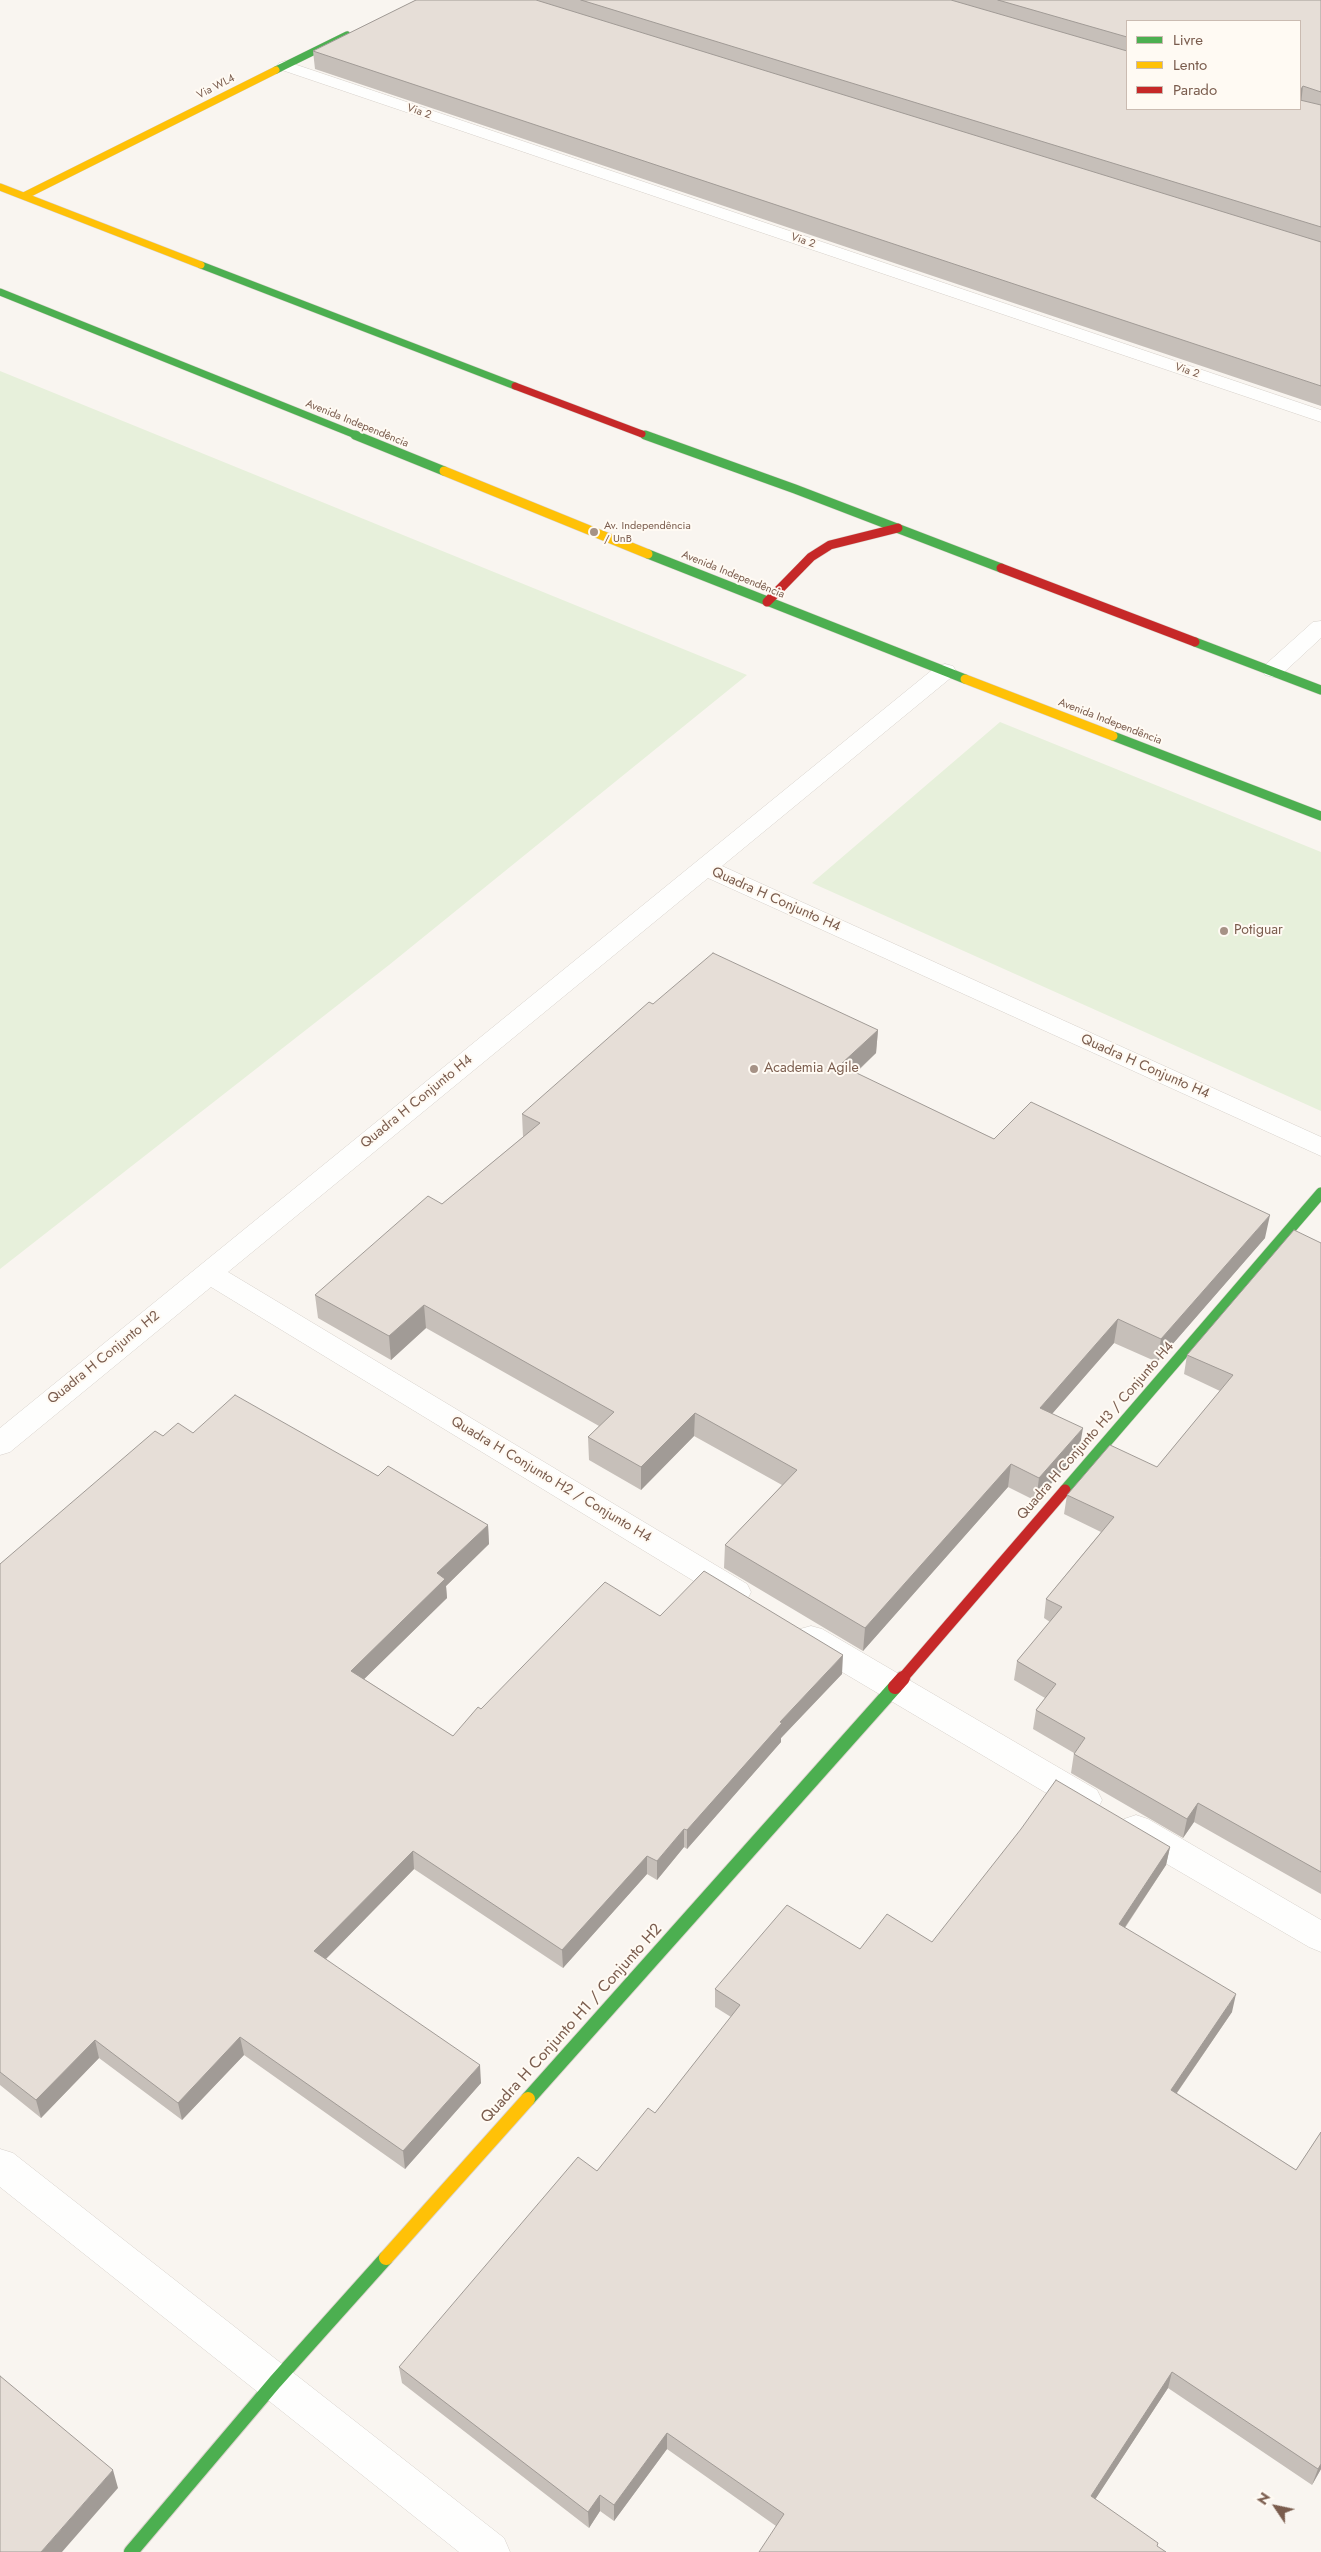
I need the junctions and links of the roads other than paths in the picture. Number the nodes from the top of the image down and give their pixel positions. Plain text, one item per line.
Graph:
1 (356, 31) edge
2 (285, 66) junction
3 (0, 187) edge
4 (24, 196) junction
5 (0, 292) edge
6 (1321, 416) edge
7 (898, 528) junction
8 (767, 602) junction
9 (1321, 627) edge
10 (1273, 670) junction
11 (945, 671) junction
12 (1321, 690) edge
13 (1321, 816) edge
14 (704, 867) junction
15 (1321, 1146) edge
16 (1321, 1193) edge
17 (209, 1273) junction
18 (0, 1444) edge
19 (759, 1606) edge
20 (784, 1622) edge
21 (894, 1688) junction
22 (1321, 1937) edge
23 (0, 2165) edge
24 (275, 2382) junction
25 (131, 2552) edge
26 (490, 2552) edge

1 - 2 main road, Via WL4
2 - 4 main road, Via WL4
2 - 6 street, Via 2
3 - 4 main road
4 - 7 main road
5 - 8 main road, Avenida Independência
7 - 8 main road
7 - 10 main road
8 - 11 main road, Avenida Independência
9 - 10 street
10 - 12 main road
11 - 13 main road, Avenida Independência
11 - 14 street
14 - 15 street, Quadra H Conjunto H4
14 - 17 street, Quadra H Conjunto H4
16 - 21 main road, Quadra H Conjunto H3 / Conjunto H4
17 - 18 street, Quadra H Conjunto H2
17 - 19 street, Quadra H Conjunto H2 / Conjunto H4
20 - 21 street
21 - 22 street
21 - 24 main road, Quadra H Conjunto H1 / Conjunto H2
23 - 24 street
24 - 25 main road, Quadra H Conjunto H1 / Conjunto H2
24 - 26 street

